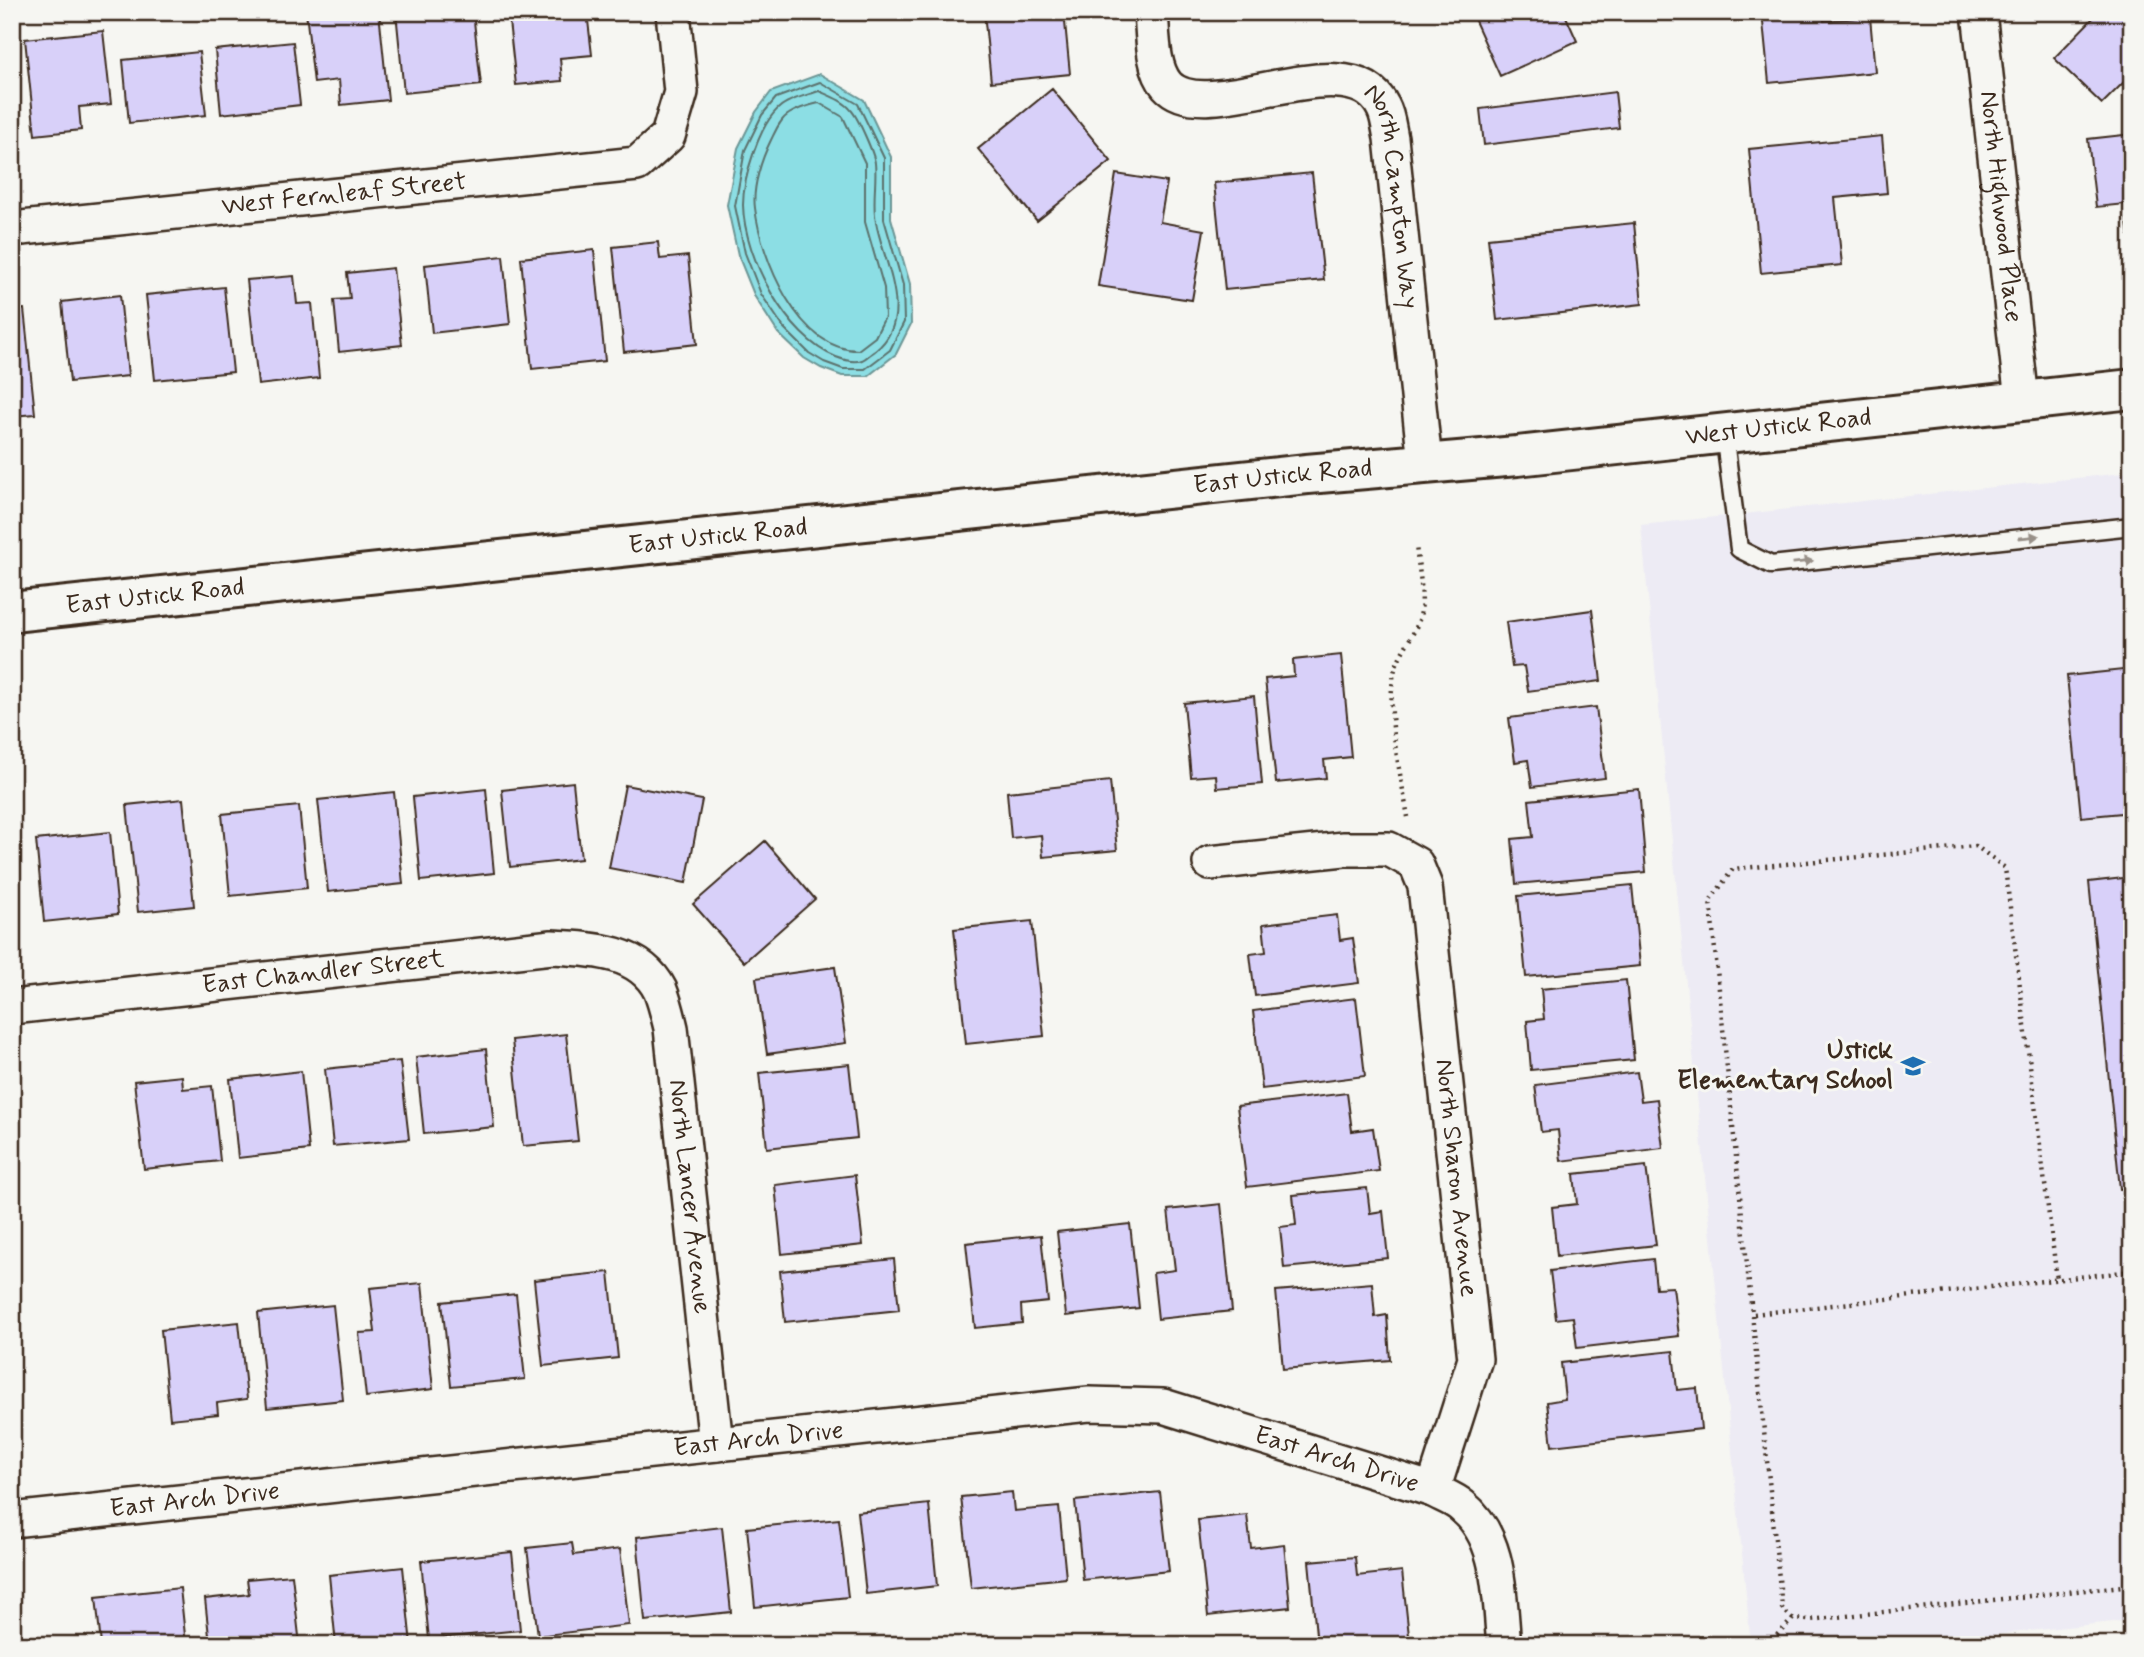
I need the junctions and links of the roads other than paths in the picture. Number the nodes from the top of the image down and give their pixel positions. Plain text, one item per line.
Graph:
1 (673, 12) edge
2 (1151, 12) edge
3 (1979, 12) edge
4 (12, 229) edge
5 (2132, 390) edge
6 (2022, 401) junction
7 (1724, 433) junction
8 (1425, 463) junction
9 (2132, 526) edge
10 (12, 612) edge
11 (1210, 863) dead end
12 (634, 962) joint
13 (12, 1007) edge
14 (716, 1444) junction
15 (1433, 1490) junction
16 (12, 1520) edge
17 (1504, 1645) edge

1 - 4 street, West Fernleaf Street
2 - 8 street, North Campton Way
3 - 6 street, North Highwood Place
5 - 6 main road, West Ustick Road
6 - 7 main road, West Ustick Road
7 - 8 main road, West Ustick Road
7 -> 9 lane
8 - 10 main road, East Ustick Road
11 - 15 street, North Sharon Avenue
12 - 13 street, East Chandler Street
12 - 14 street, North Lancer Avenue
14 - 15 street, East Arch Drive
14 - 16 street, East Arch Drive
15 - 17 street, East Arch Drive

